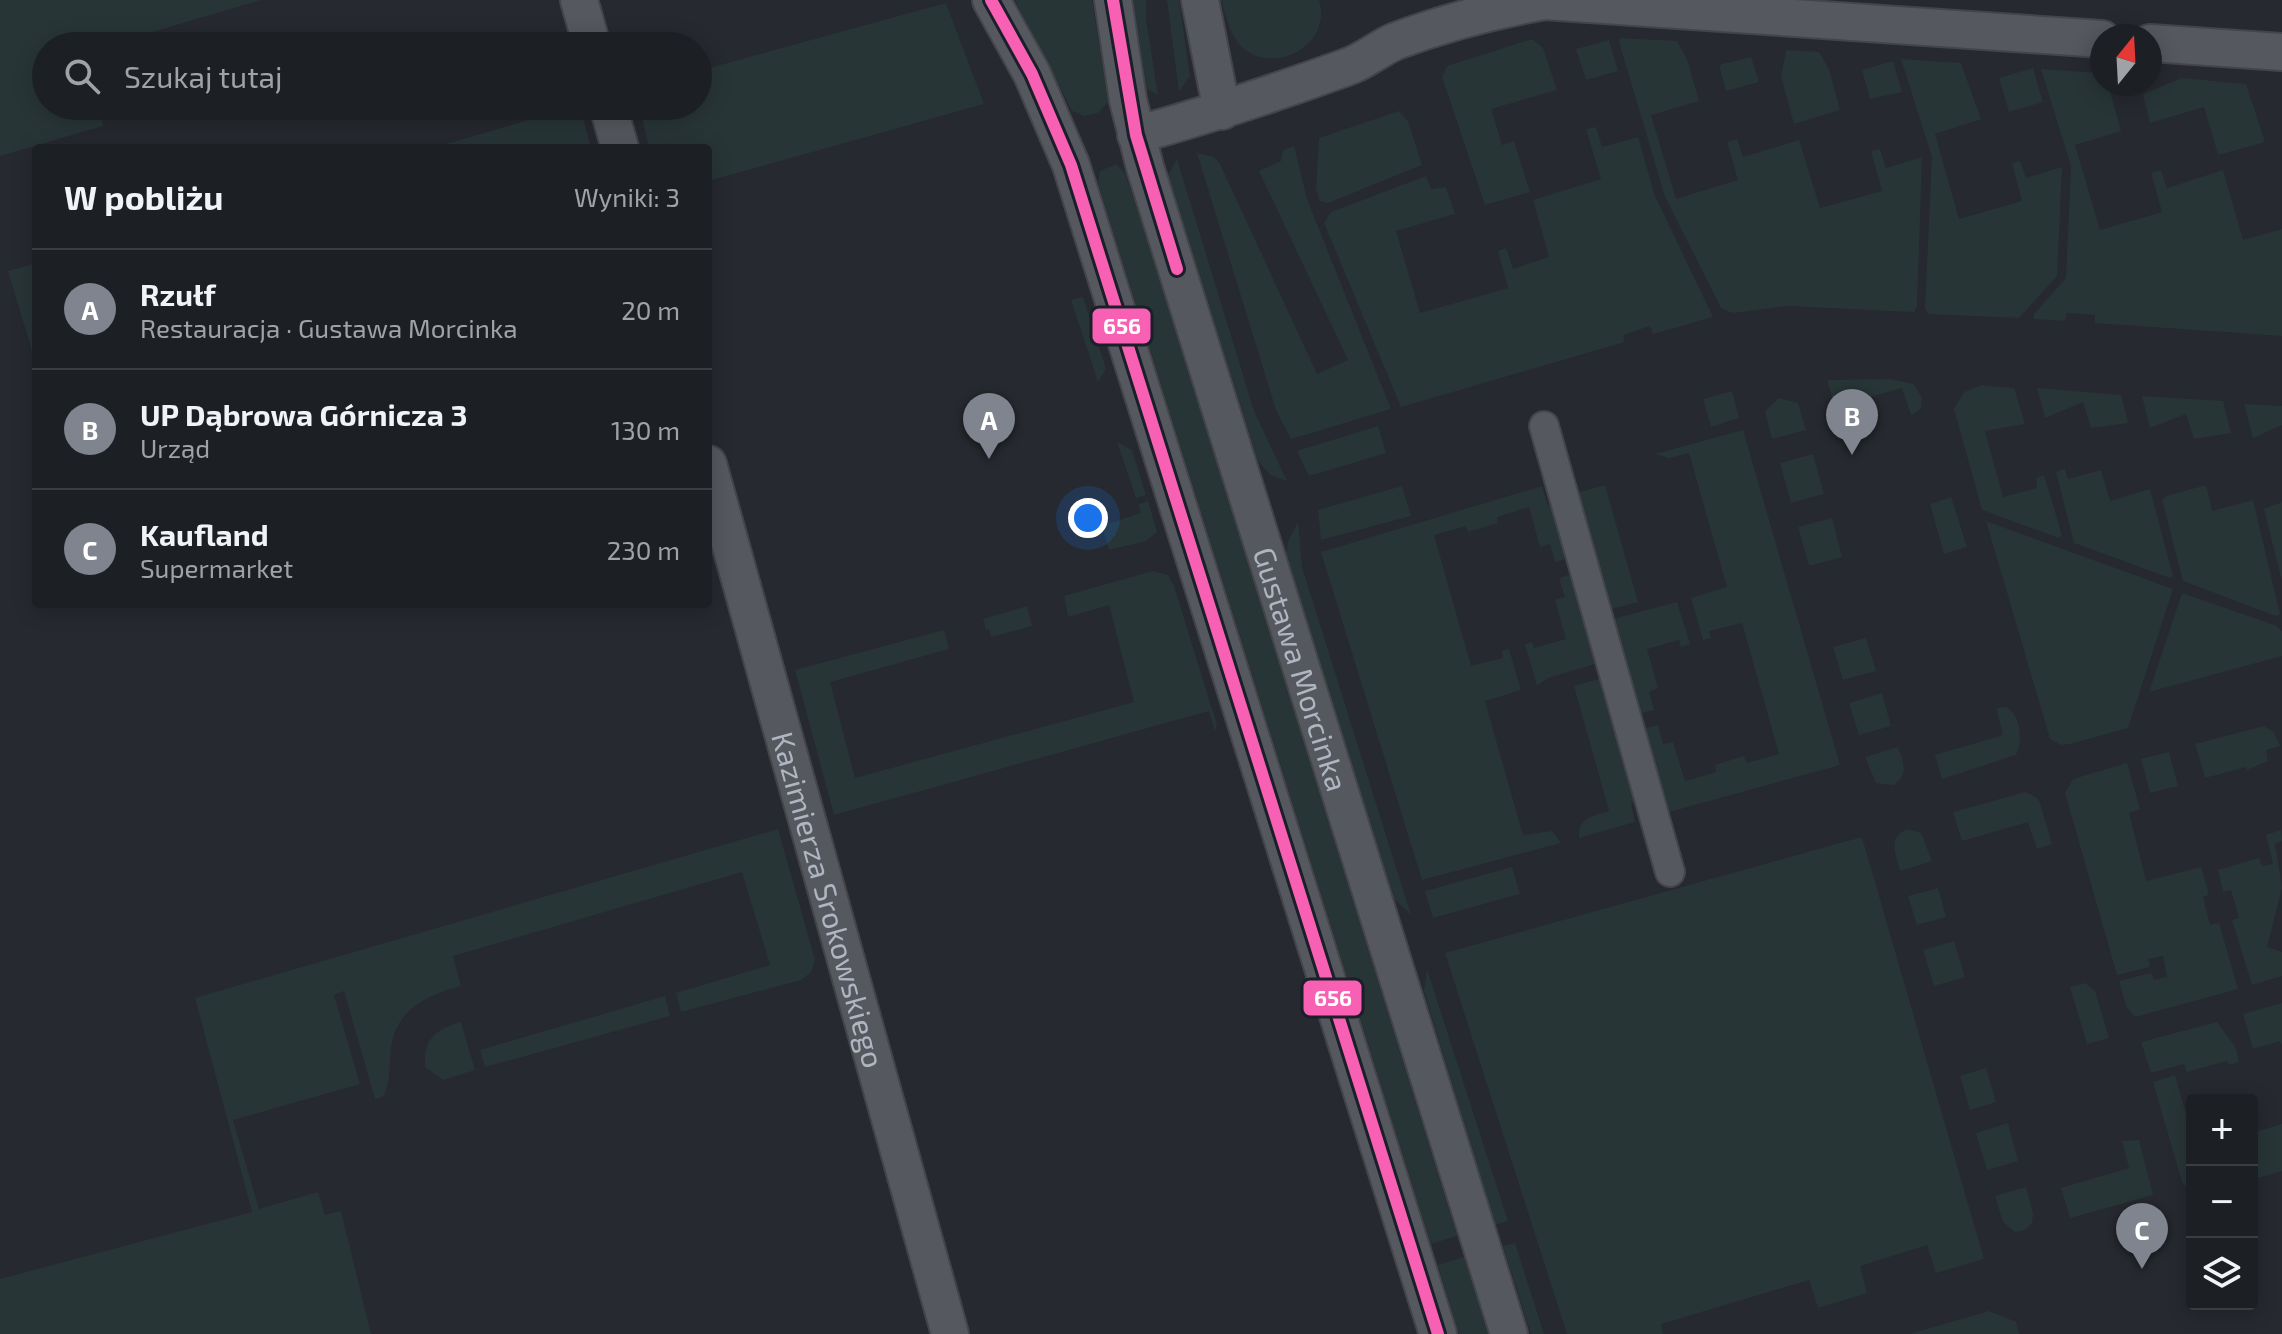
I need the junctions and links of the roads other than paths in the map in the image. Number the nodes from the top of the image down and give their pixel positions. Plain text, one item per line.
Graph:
1 (579, 0) edge
2 (991, 0) edge
3 (1113, 0) edge
4 (1200, 0) edge
5 (588, 32) edge
6 (2090, 38) edge
7 (2162, 44) edge
8 (2282, 52) edge
9 (1222, 111) junction
10 (612, 120) edge
11 (1136, 135) junction
12 (619, 144) edge
13 (1544, 426) dead end
14 (712, 478) edge
15 (1670, 872) dead end
16 (950, 1334) edge
17 (1438, 1334) edge
18 (1509, 1334) edge

1 - 5 street
2 - 17 street
3 - 11 street, Gustawa Morcinka
4 - 9 street
6 - 9 street
7 - 8 street
9 - 11 street
10 - 12 street
11 - 18 street, Gustawa Morcinka
13 - 15 street
14 - 16 street, Kazimierza Srokowskiego

